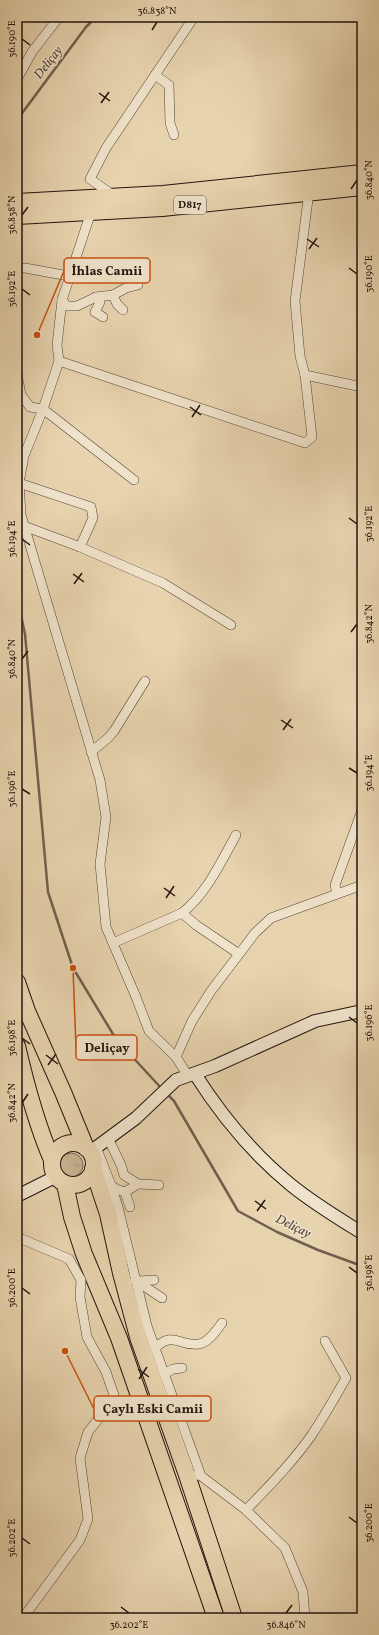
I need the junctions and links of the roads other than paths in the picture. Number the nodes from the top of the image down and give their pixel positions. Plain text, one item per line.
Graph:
1 (58, 17) edge
2 (194, 17) edge
3 (154, 75) junction
4 (17, 79) edge
5 (174, 135) dead end
6 (362, 173) edge
7 (362, 187) edge
8 (309, 192) junction
9 (114, 196) junction
10 (17, 202) edge
11 (91, 212) junction
12 (17, 216) edge
13 (25, 268) dead end
14 (69, 276) junction
15 (138, 285) dead end
16 (113, 295) junction
17 (96, 298) junction
18 (62, 300) junction
19 (123, 310) dead end
20 (103, 317) dead end
21 (59, 361) junction
22 (17, 373) edge
23 (305, 375) junction
24 (362, 387) edge
25 (43, 409) junction
26 (134, 480) dead end
27 (19, 483) junction
28 (24, 526) junction
29 (80, 547) junction
30 (231, 625) dead end
31 (145, 681) dead end
32 (92, 752) junction
33 (362, 810) edge
34 (236, 835) dead end
35 (362, 885) edge
36 (337, 894) junction
37 (182, 913) junction
38 (113, 943) junction
39 (239, 954) junction
40 (17, 982) edge
41 (362, 1011) edge
42 (17, 1046) edge
43 (176, 1057) junction
44 (192, 1075) junction
45 (108, 1138) junction
46 (90, 1149) junction
47 (52, 1160) junction
48 (93, 1169) junction
49 (60, 1180) junction
50 (111, 1184) junction
51 (138, 1184) junction
52 (159, 1185) dead end
53 (125, 1192) junction
54 (17, 1196) edge
55 (130, 1207) dead end
56 (362, 1233) edge
57 (17, 1237) edge
58 (154, 1280) dead end
59 (137, 1281) junction
60 (162, 1298) dead end
61 (222, 1323) dead end
62 (325, 1341) dead end
63 (155, 1348) junction
64 (182, 1368) dead end
65 (164, 1374) junction
66 (194, 1474) junction
67 (246, 1510) junction
68 (23, 1618) edge
69 (216, 1618) edge
70 (234, 1618) edge
71 (305, 1618) edge

1 - 4 street
2 - 3 street
3 - 5 street
3 - 9 street
6 - 9 highway, D817
7 - 8 highway, D817
8 - 11 highway, D817
8 - 23 street
9 - 10 highway, D817
11 - 12 highway, D817
11 - 14 street
13 - 14 street
14 - 18 street
15 - 16 street
16 - 17 street
16 - 19 street
17 - 18 street
17 - 20 street
18 - 21 street
21 - 23 street
21 - 25 street
22 - 25 street
23 - 24 street
25 - 26 street
25 - 27 street
27 - 28 street
27 - 29 street
28 - 29 street
28 - 32 street
29 - 30 street
31 - 32 street
32 - 38 street
33 - 36 street
34 - 37 street
35 - 36 street
36 - 39 street
37 - 38 street
37 - 39 street
38 - 43 street
39 - 43 street
40 - 46 highway
41 - 44 street
42 - 47 highway
43 - 44 street
44 - 45 street
44 - 56 street
45 - 46 street
45 - 51 street
46 - 47 highway
46 - 48 highway
46 - 50 street
47 - 49 highway
48 - 49 highway
48 - 66 highway
49 - 54 street
49 - 69 highway
50 - 53 street
50 - 59 street
51 - 52 street
51 - 53 street
53 - 55 street
57 - 68 street
58 - 59 street
59 - 60 street
59 - 63 street
61 - 63 street
62 - 67 street
63 - 65 street
64 - 65 street
65 - 66 street
66 - 67 street
66 - 70 highway
67 - 71 street

